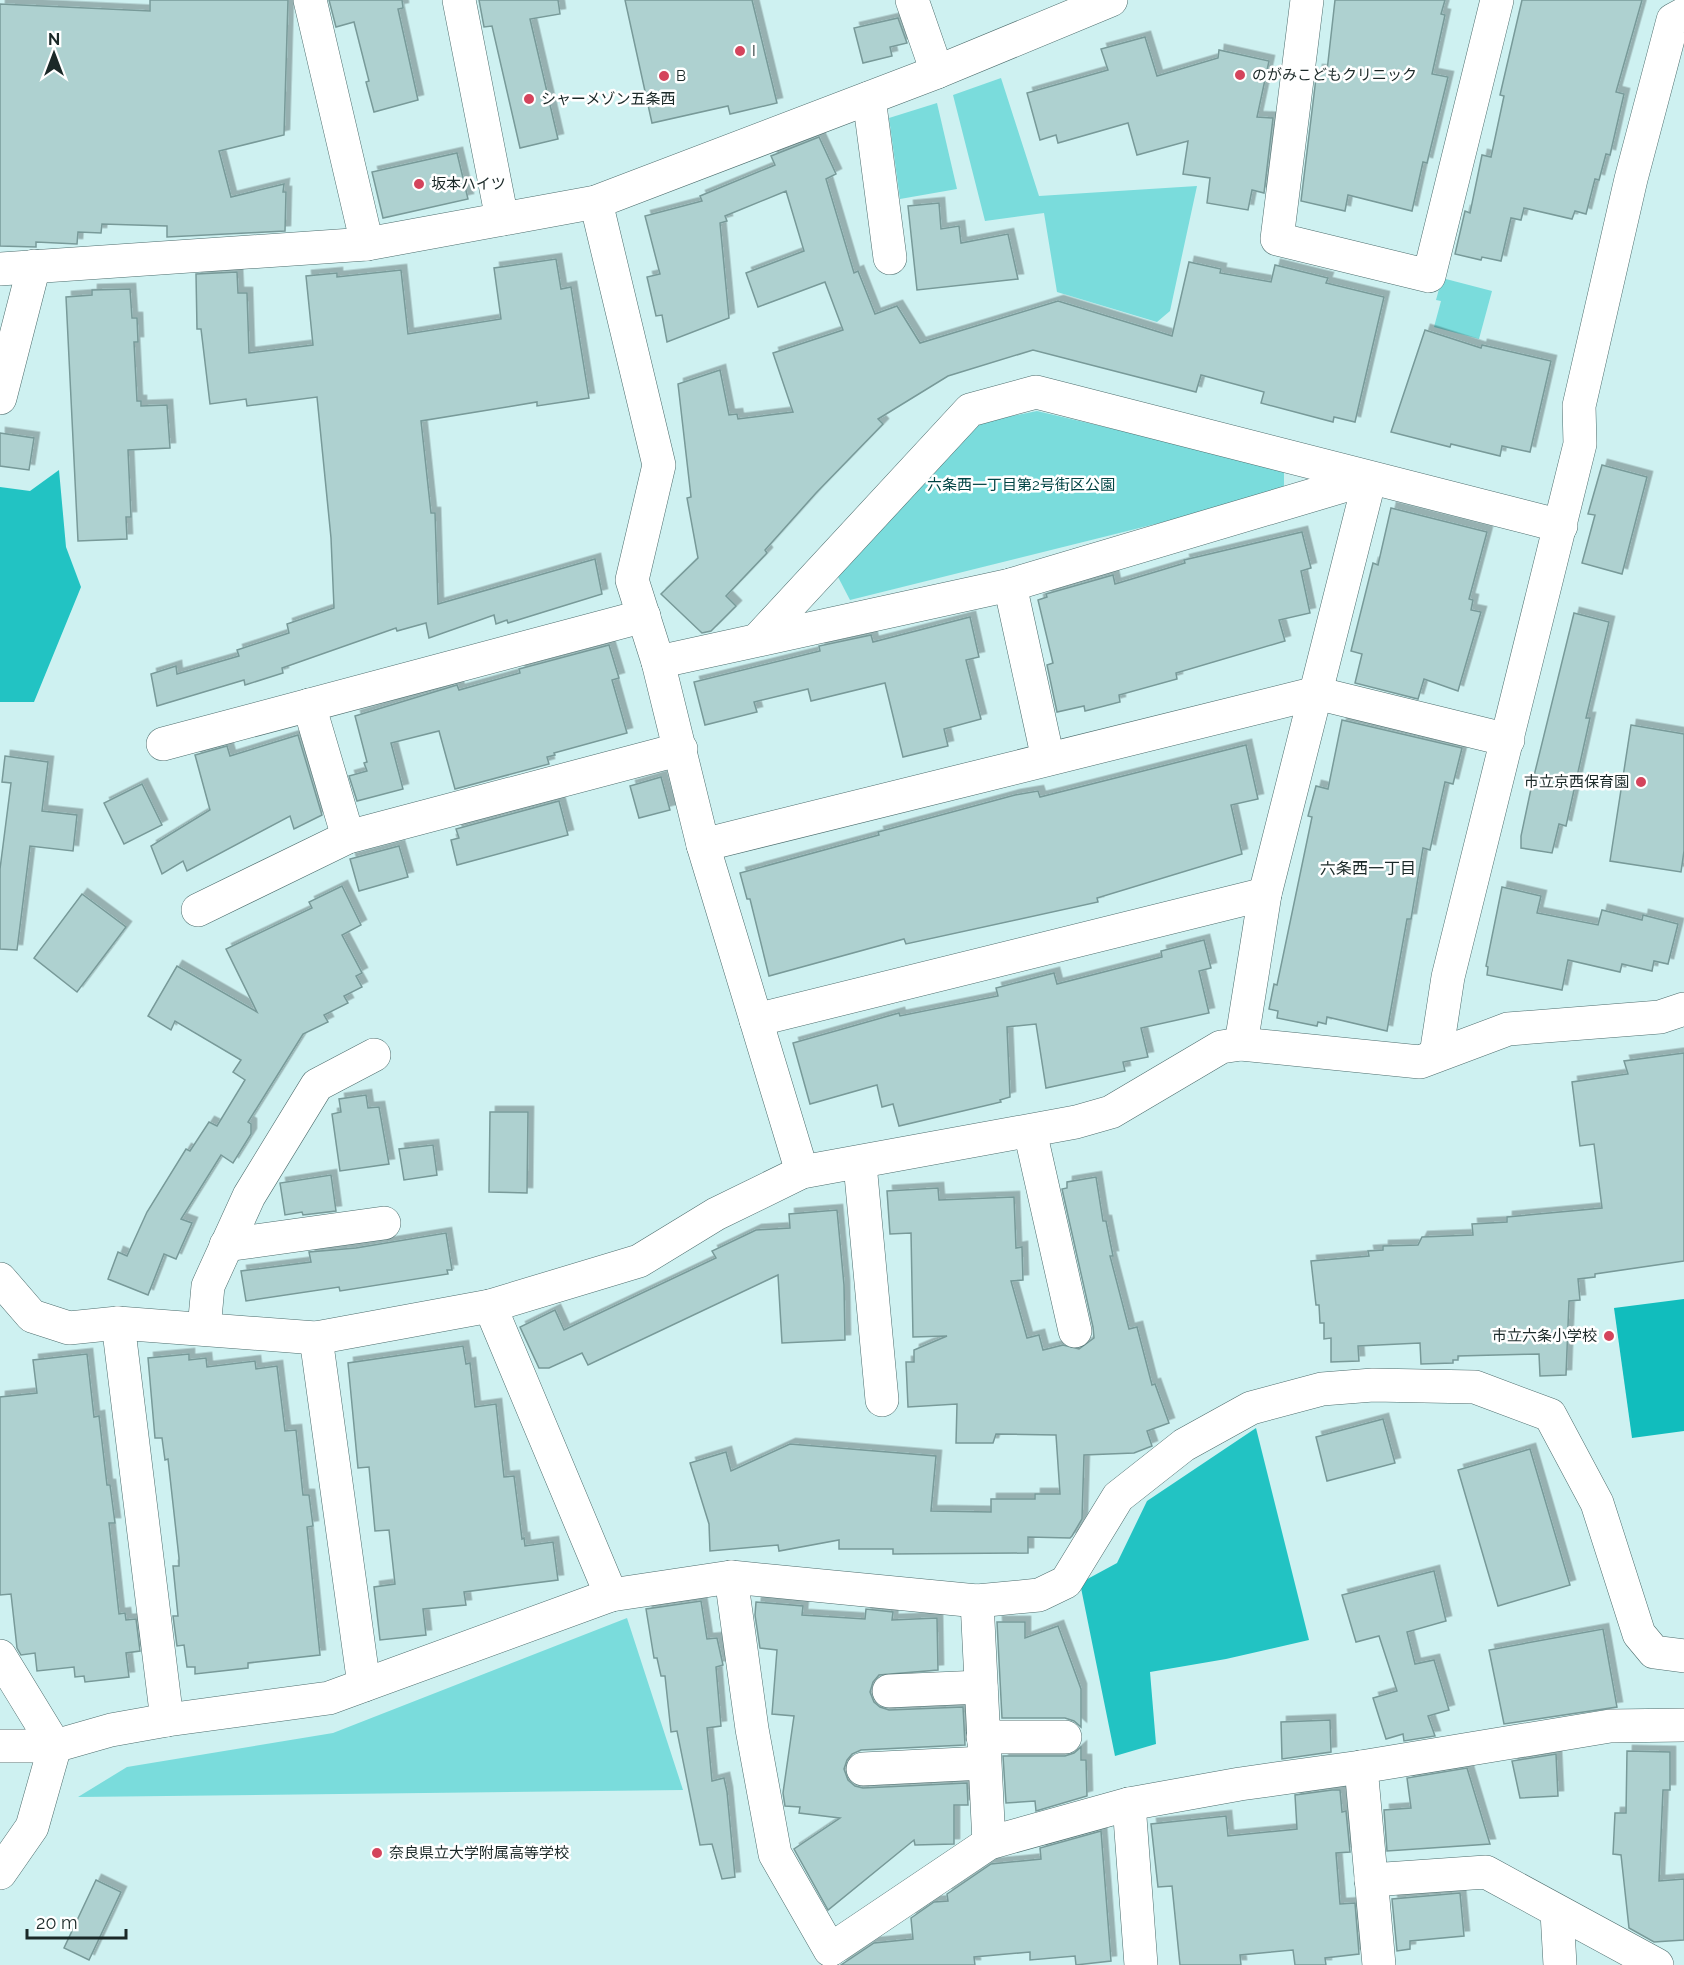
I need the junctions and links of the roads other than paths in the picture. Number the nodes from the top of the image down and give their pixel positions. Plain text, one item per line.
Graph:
1 (310, 0) edge
2 (459, 0) edge
3 (912, 0) edge
4 (1111, 0) edge
5 (1307, 0) edge
6 (1497, 0) edge
7 (1684, 14) edge
8 (937, 72) junction
9 (868, 98) junction
10 (596, 202) junction
11 (502, 219) junction
12 (367, 244) junction
13 (890, 258) dead end
14 (34, 266) junction
15 (0, 269) edge
16 (0, 398) edge
17 (1370, 478) junction
18 (1561, 526) junction
19 (1010, 585) junction
20 (644, 616) junction
21 (759, 638) junction
22 (658, 663) junction
23 (1316, 693) junction
24 (309, 705) junction
25 (1508, 740) junction
26 (163, 744) dead end
27 (681, 750) junction
28 (1048, 759) junction
29 (348, 837) junction
30 (703, 845) junction
31 (1265, 894) junction
32 (198, 910) dead end
33 (1684, 1009) edge
34 (756, 1020) junction
35 (1240, 1044) junction
36 (374, 1055) dead end
37 (1436, 1055) junction
38 (1030, 1131) junction
39 (860, 1164) junction
40 (802, 1172) junction
41 (384, 1223) dead end
42 (226, 1245) junction
43 (0, 1279) edge
44 (490, 1306) junction
45 (118, 1323) junction
46 (204, 1329) junction
47 (1075, 1330) dead end
48 (316, 1338) junction
49 (882, 1400) dead end
50 (731, 1577) junction
51 (611, 1595) junction
52 (977, 1601) junction
53 (0, 1656) edge
54 (1684, 1656) edge
55 (364, 1685) junction
56 (981, 1687) junction
57 (889, 1691) dead end
58 (166, 1720) junction
59 (1684, 1725) edge
60 (1065, 1737) dead end
61 (0, 1746) edge
62 (55, 1746) junction
63 (984, 1750) junction
64 (1361, 1767) junction
65 (863, 1769) dead end
66 (1129, 1804) junction
67 (989, 1843) junction
68 (0, 1873) edge
69 (1371, 1880) junction
70 (1557, 1912) junction
71 (833, 1960) edge
72 (1141, 1965) edge
73 (1379, 1965) edge
74 (1560, 1965) edge
75 (1657, 1965) edge

1 - 12 street
2 - 11 street
3 - 8 street
4 - 8 street
5 - 6 street
7 - 18 street
8 - 9 street
9 - 10 street
9 - 13 street
10 - 11 street
10 - 20 street
11 - 12 street
12 - 14 street
14 - 15 street
14 - 16 street
17 - 18 street
17 - 19 street
17 - 21 street
17 - 23 street
18 - 25 street
19 - 21 street
19 - 28 street
20 - 22 street
20 - 24 street
21 - 22 street
22 - 27 street
23 - 25 street
23 - 28 street
23 - 31 street
24 - 26 street
24 - 29 street
25 - 37 street
27 - 29 street
27 - 30 street
28 - 30 street
29 - 32 street
30 - 34 street
31 - 34 street
31 - 35 street
33 - 37 street
34 - 40 street
35 - 37 street
35 - 38 street
36 - 42 street
38 - 39 street
38 - 47 street
39 - 40 street
39 - 49 street
40 - 44 street
41 - 42 street
42 - 46 street
43 - 45 street
44 - 48 street
44 - 51 street
45 - 46 street
45 - 58 street
46 - 48 street
48 - 55 street
50 - 51 street
50 - 52 street
50 - 71 street
51 - 55 street
52 - 54 street
52 - 56 street
53 - 62 street
55 - 58 street
56 - 57 street
56 - 63 street
58 - 62 street
59 - 64 street
60 - 63 street
61 - 62 street
62 - 68 street
63 - 65 street
63 - 67 street
64 - 66 street
64 - 69 street
66 - 67 street
66 - 72 street
67 - 71 street
69 - 70 street
69 - 73 street
70 - 74 street
70 - 75 street

